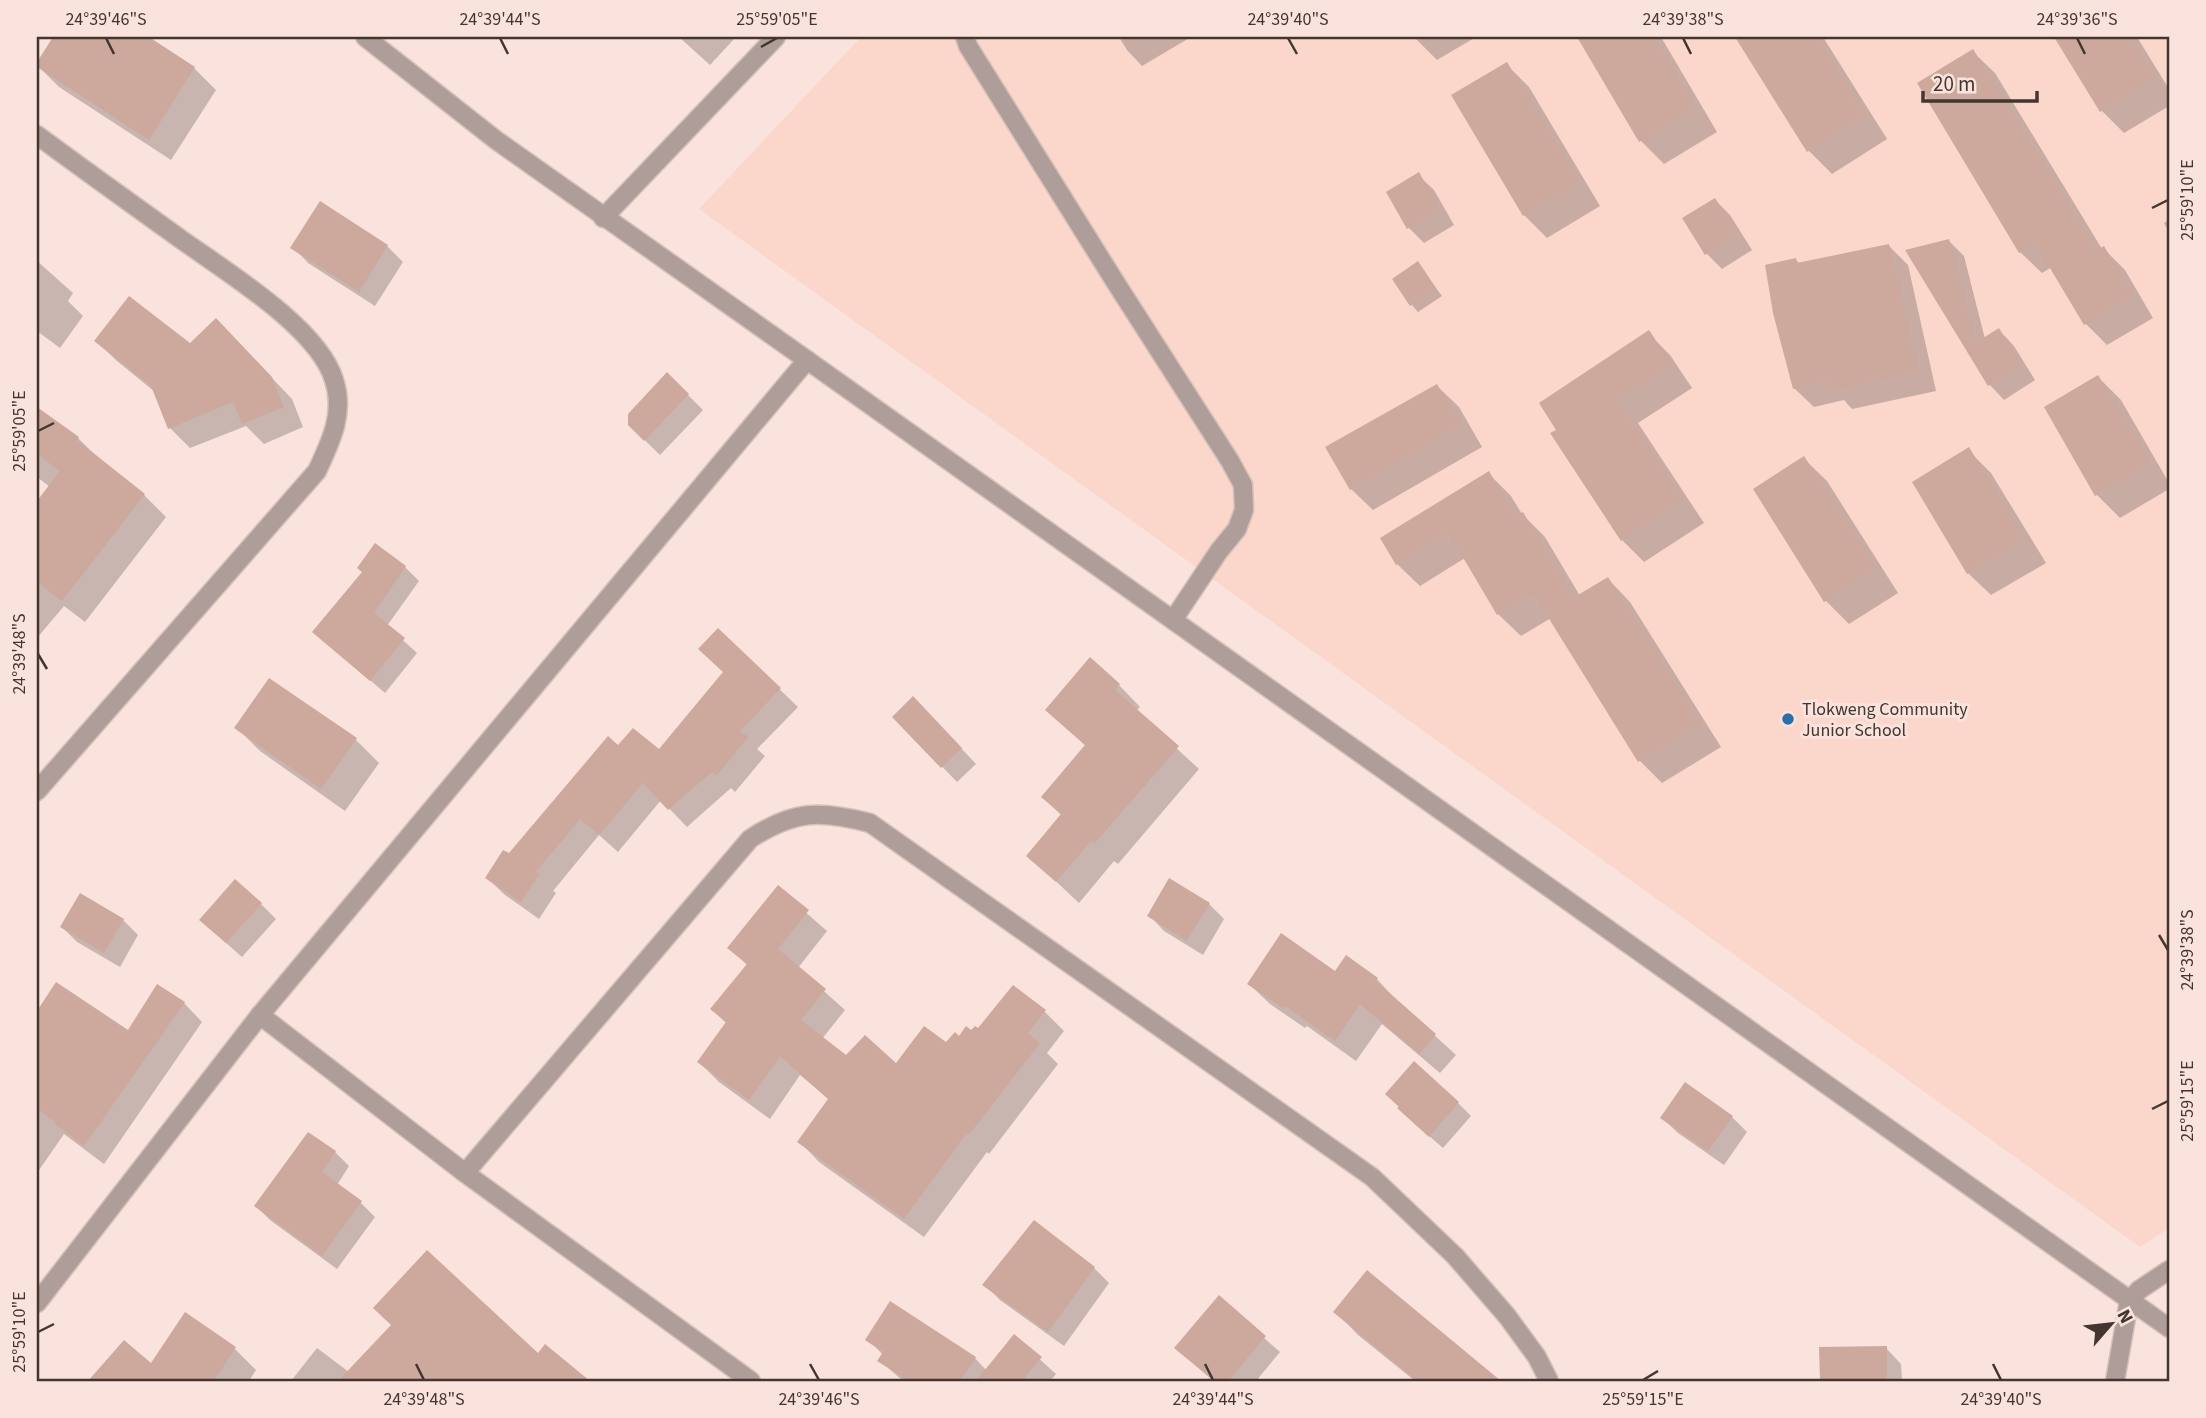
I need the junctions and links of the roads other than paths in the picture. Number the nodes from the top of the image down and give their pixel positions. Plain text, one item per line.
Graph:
1 (365, 37) edge
2 (776, 37) edge
3 (965, 37) edge
4 (37, 135) edge
5 (603, 218) junction
6 (807, 360) junction
7 (1173, 620) junction
8 (37, 791) edge
9 (260, 1015) junction
10 (465, 1173) junction
11 (2169, 1270) edge
12 (2129, 1301) junction
13 (37, 1303) edge
14 (2169, 1328) edge
15 (751, 1381) edge
16 (1549, 1381) edge
17 (2115, 1381) edge

1 - 5 street
2 - 5 street
3 - 7 street
4 - 8 street
5 - 6 street
6 - 7 street
6 - 9 street
7 - 12 street
9 - 10 street
9 - 13 street
10 - 15 street
10 - 16 street
11 - 12 street
12 - 14 street
12 - 17 street

